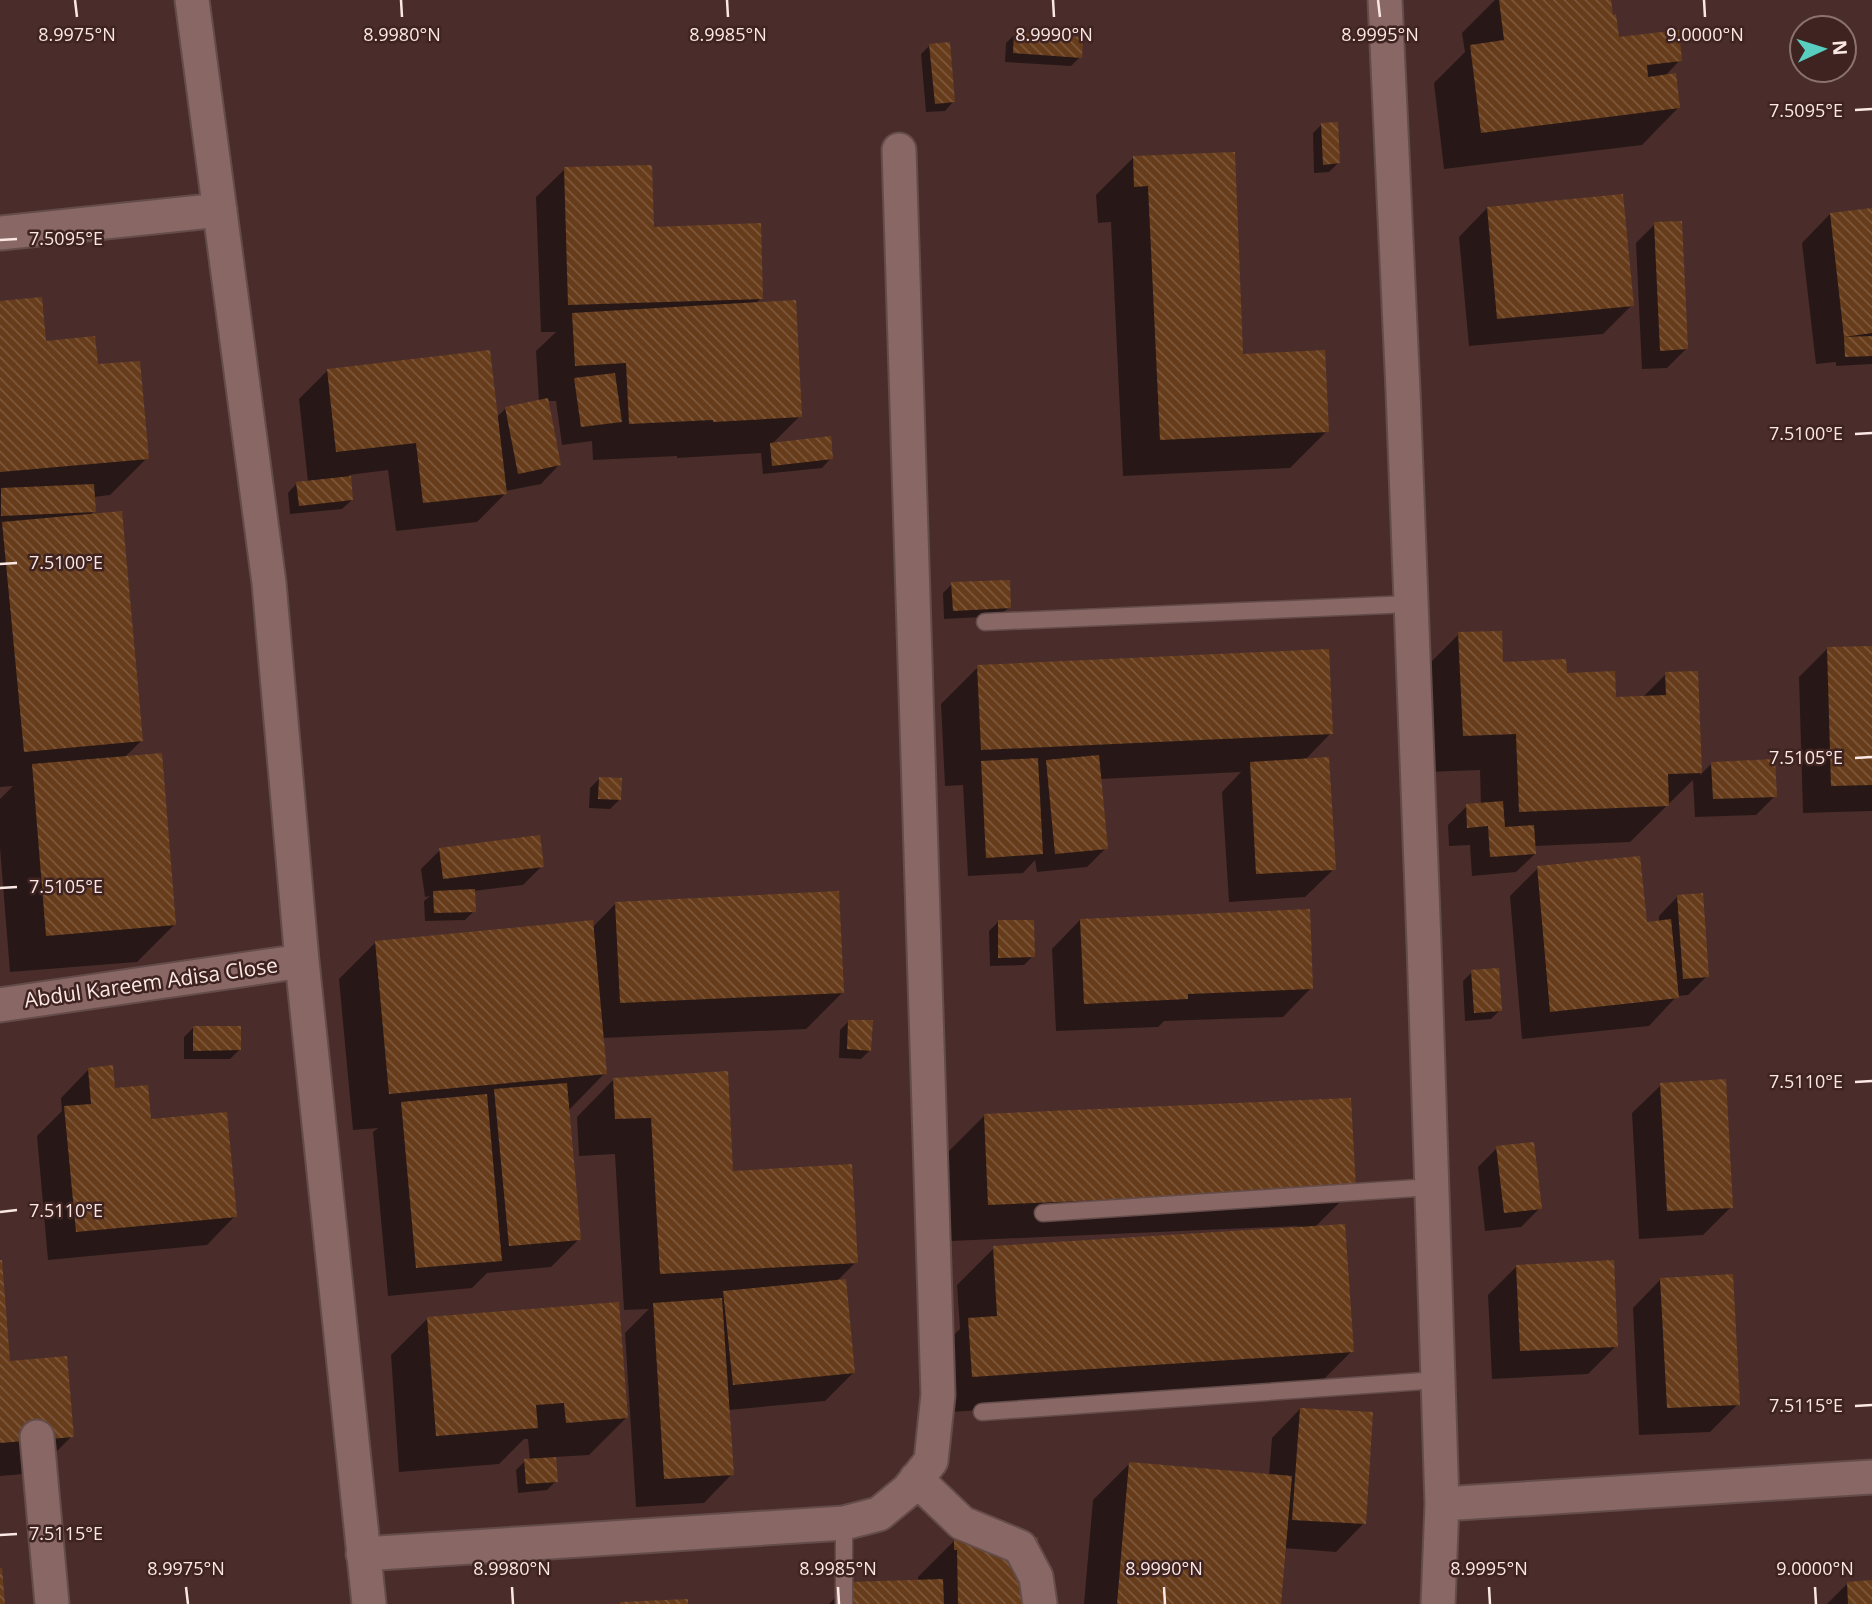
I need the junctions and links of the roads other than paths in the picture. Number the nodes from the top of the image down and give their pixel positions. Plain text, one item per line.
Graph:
1 (192, 0) edge
2 (1385, 0) edge
3 (899, 150) dead end
4 (220, 210) junction
5 (0, 233) edge
6 (1411, 604) junction
7 (985, 622) dead end
8 (302, 961) junction
9 (0, 1006) edge
10 (1432, 1187) junction
11 (1043, 1213) dead end
12 (1438, 1380) junction
13 (982, 1412) dead end
14 (37, 1437) dead end
15 (1872, 1477) edge
16 (916, 1479) junction
17 (1442, 1504) junction
18 (844, 1523) junction
19 (363, 1554) junction
20 (52, 1604) edge
21 (369, 1604) edge
22 (844, 1604) edge
23 (1040, 1604) edge
24 (1438, 1604) edge

1 - 4 street
2 - 6 street
3 - 16 street
4 - 5 street
4 - 8 street
6 - 7 lane
6 - 10 street
8 - 9 street, Abdul Kareem Adisa Close
8 - 19 street
10 - 11 lane
10 - 12 street
12 - 13 lane
12 - 17 street
14 - 20 street
15 - 17 street
16 - 18 street
16 - 23 street
17 - 24 street
18 - 19 street
18 - 22 lane
19 - 21 street

